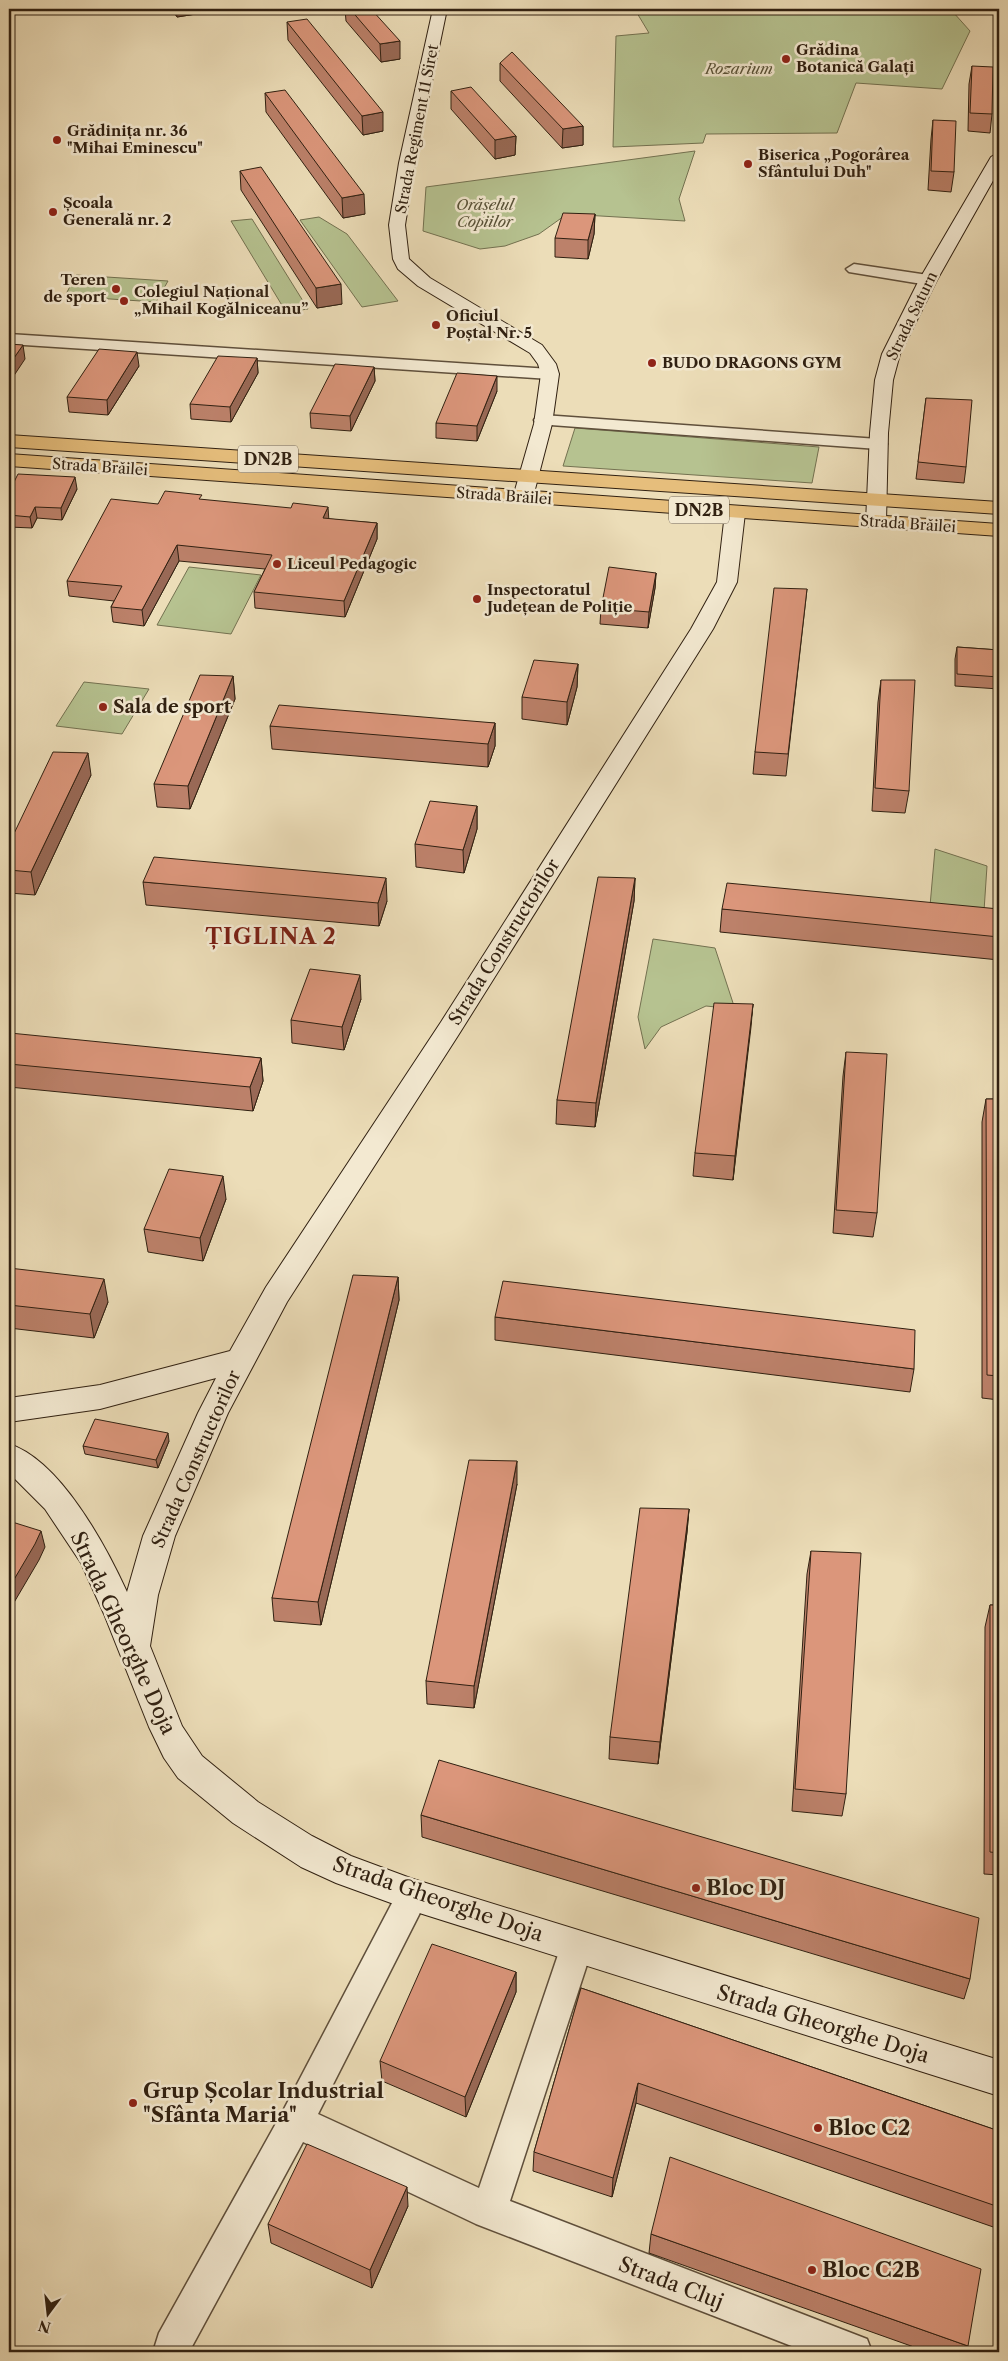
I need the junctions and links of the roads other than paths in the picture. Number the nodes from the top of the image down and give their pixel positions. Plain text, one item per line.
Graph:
1 (440, 9) edge
2 (998, 160) edge
3 (854, 269) dead end
4 (928, 280) junction
5 (9, 339) edge
6 (550, 374) junction
7 (543, 420) junction
8 (9, 441) edge
9 (878, 444) junction
10 (9, 460) edge
11 (527, 478) junction
12 (523, 498) junction
13 (877, 500) junction
14 (999, 508) edge
15 (735, 513) junction
16 (876, 522) junction
17 (999, 530) edge
18 (240, 1360) junction
19 (9, 1410) edge
20 (9, 1456) edge
21 (134, 1645) junction
22 (413, 1895) junction
23 (577, 1946) junction
24 (999, 2078) edge
25 (296, 2122) junction
26 (490, 2211) junction
27 (171, 2352) edge
28 (854, 2352) edge

1 - 6 street, Strada Regiment 11 Siret
2 - 4 street, Strada Saturn
3 - 4 street
4 - 9 street, Strada Saturn
5 - 6 street
6 - 7 street
7 - 9 street
7 - 11 street
8 - 11 main road, Strada Brăilei / DN2B
9 - 13 street, Strada Saturn
10 - 12 main road, Strada Brăilei / DN2B
11 - 12 street
11 - 13 main road, Strada Brăilei / DN2B
12 - 15 main road, Strada Brăilei / DN2B
13 - 14 main road, Strada Brăilei / DN2B
13 - 16 street, Strada Saturn
15 - 16 main road, Strada Brăilei / DN2B
15 - 18 street, Strada Constructorilor
16 - 17 main road, Strada Brăilei / DN2B
18 - 19 street, Strada Constructorilor
18 - 21 street, Strada Constructorilor
20 - 21 street, Strada Gheorghe Doja
21 - 22 street, Strada Gheorghe Doja
22 - 23 street, Strada Gheorghe Doja
22 - 25 street
23 - 24 street, Strada Gheorghe Doja
23 - 26 street
25 - 26 street, Strada Cluj
25 - 27 street
26 - 28 street, Strada Cluj

